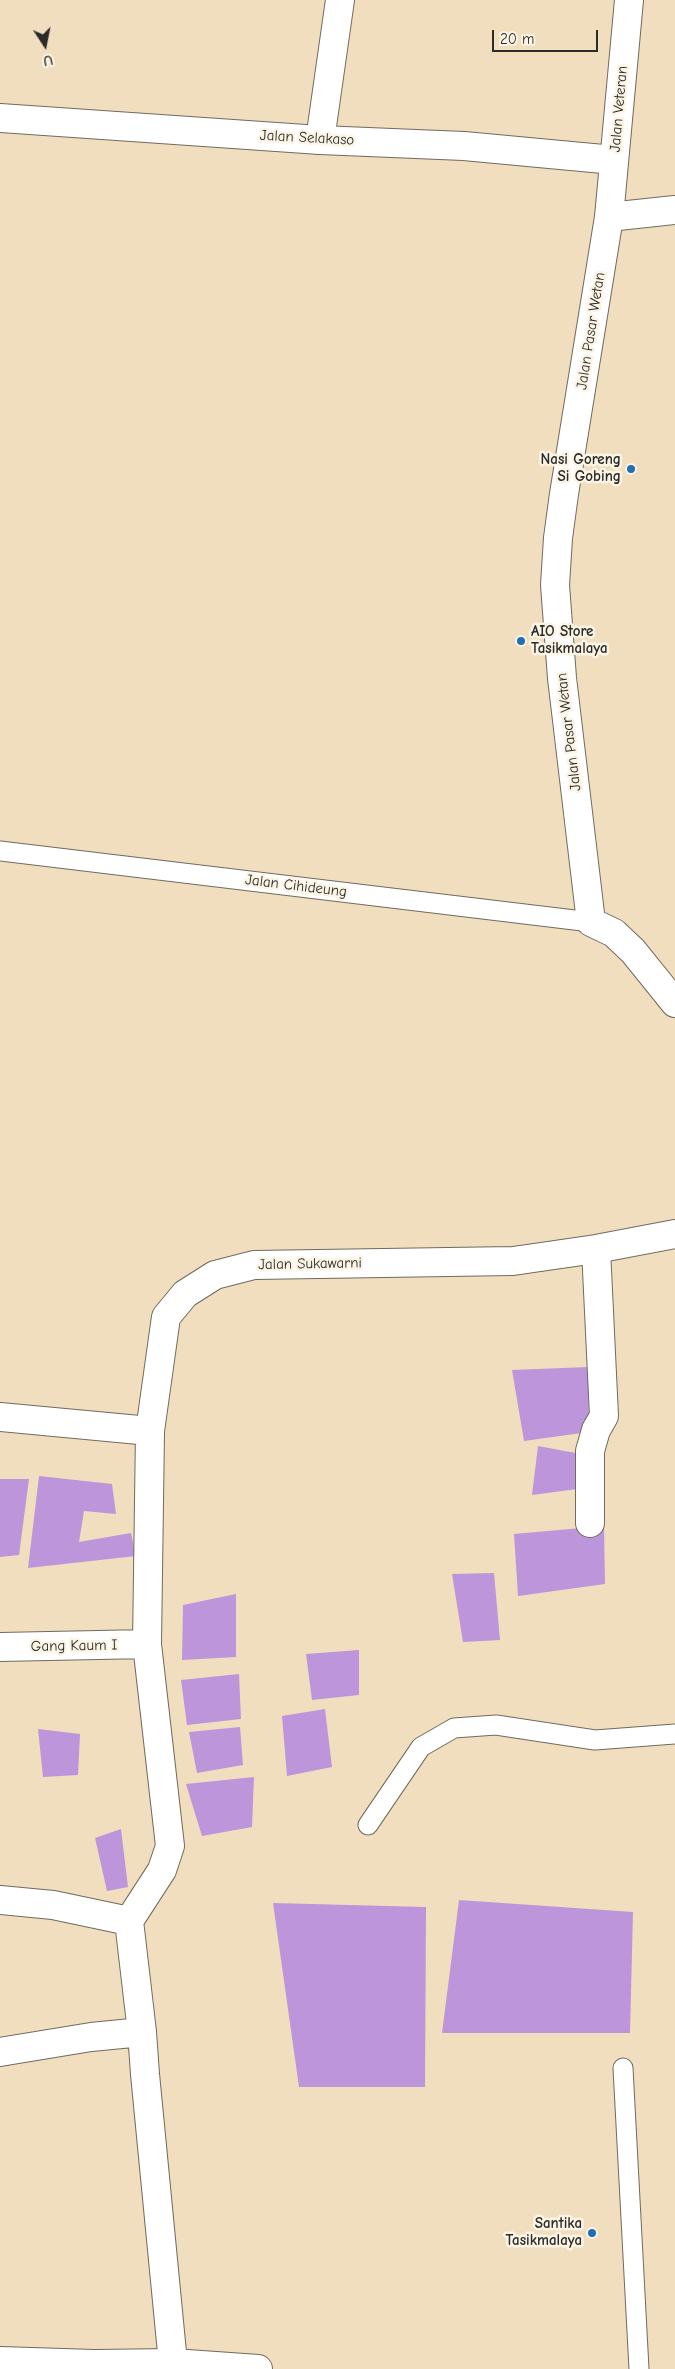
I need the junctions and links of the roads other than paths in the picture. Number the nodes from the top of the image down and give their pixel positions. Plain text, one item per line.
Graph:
1 (340, 0) edge
2 (629, 0) edge
3 (0, 118) edge
4 (320, 140) junction
5 (614, 160) junction
6 (675, 210) edge
7 (609, 218) junction
8 (0, 851) edge
9 (591, 922) junction
10 (675, 1003) edge
11 (675, 1234) edge
12 (596, 1249) junction
13 (0, 1417) edge
14 (150, 1431) junction
15 (590, 1523) dead end
16 (147, 1644) junction
17 (0, 1647) edge
18 (675, 1734) edge
19 (368, 1824) dead end
20 (0, 1900) edge
21 (129, 1921) junction
22 (142, 2032) junction
23 (0, 2052) edge
24 (623, 2068) dead end
25 (0, 2360) edge
26 (94, 2366) edge
27 (187, 2366) edge
28 (258, 2369) edge
29 (639, 2369) edge

1 - 4 street
2 - 5 street, Jalan Veteran
3 - 4 street, Jalan Selakaso
4 - 5 street, Jalan Selakaso
5 - 7 street, Jalan Veteran
6 - 7 street
7 - 9 street, Jalan Pasar Wetan
8 - 9 lane, Jalan Cihideung
9 - 10 street
11 - 12 street, Jalan Sukawarni
12 - 14 street, Jalan Sukawarni
12 - 15 street
13 - 14 street
14 - 16 street, Jalan Sukawarni
16 - 17 street, Gang Kaum I
16 - 21 street, Jalan Sukawarni
18 - 19 lane
20 - 21 street
21 - 22 street
22 - 23 street
22 - 27 street
24 - 29 lane
25 - 26 street
26 - 27 street
27 - 28 street

